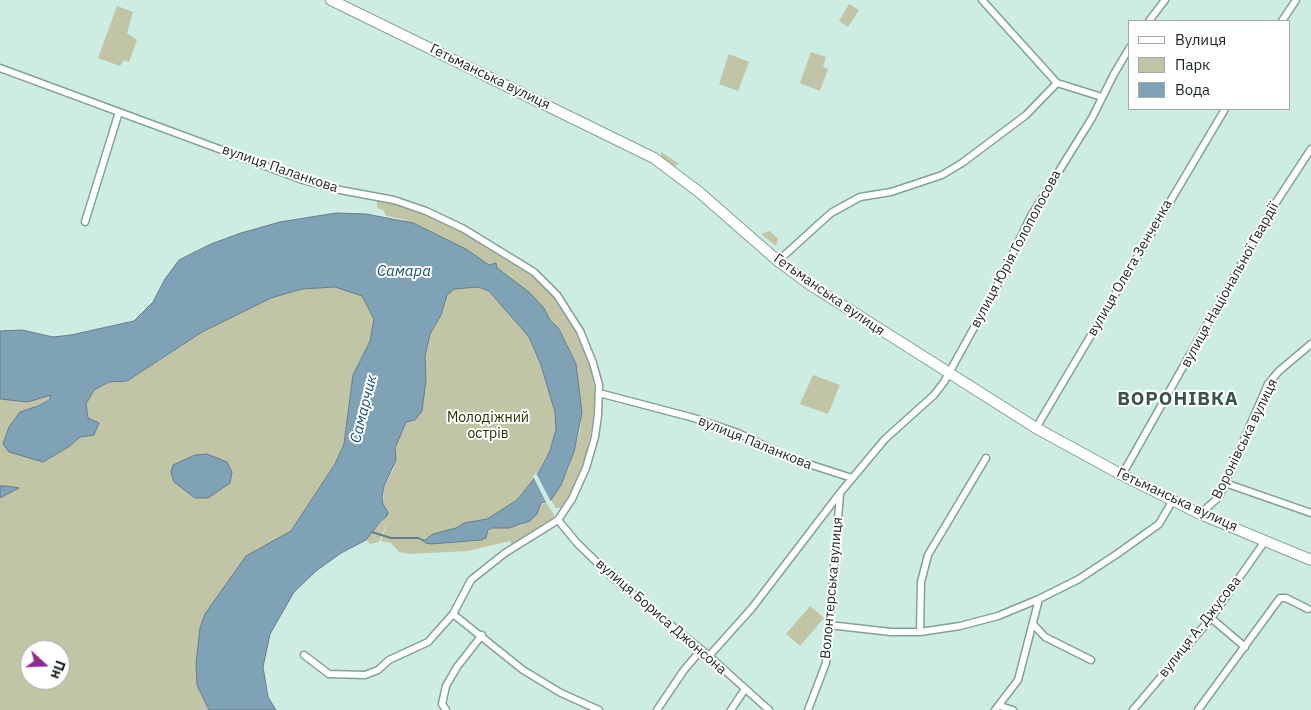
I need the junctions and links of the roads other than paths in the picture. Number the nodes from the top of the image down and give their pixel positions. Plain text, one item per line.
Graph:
1 (331, 0) edge
2 (1165, 0) edge
3 (1296, 0) edge
4 (984, 1) edge
5 (1150, 20) edge
6 (1283, 20) edge
7 (1128, 51) edge
8 (0, 68) edge
9 (1057, 82) junction
10 (1102, 97) junction
11 (1224, 110) edge
12 (119, 112) junction
13 (1311, 148) edge
14 (85, 222) dead end
15 (778, 260) junction
16 (1311, 344) edge
17 (948, 374) junction
18 (599, 393) junction
19 (1036, 428) junction
20 (986, 458) dead end
21 (1122, 475) junction
22 (852, 478) junction
23 (1225, 483) junction
24 (840, 493) junction
25 (1173, 500) junction
26 (1311, 513) edge
27 (1200, 514) junction
28 (558, 520) junction
29 (1265, 541) junction
30 (1310, 560) edge
31 (1039, 600) junction
32 (1308, 608) dead end
33 (453, 614) junction
34 (1211, 618) junction
35 (1033, 624) junction
36 (829, 625) junction
37 (920, 632) junction
38 (482, 635) junction
39 (1245, 648) junction
40 (701, 650) junction
41 (304, 656) dead end
42 (709, 656) junction
43 (1091, 660) dead end
44 (745, 689) junction
45 (998, 708) edge
46 (446, 710) edge
47 (599, 710) edge
48 (657, 710) edge
49 (731, 710) edge
50 (769, 710) edge
51 (808, 710) edge
52 (1013, 710) edge
53 (1133, 710) edge
54 (1198, 710) edge

1 - 15 highway, Гетьманська вулиця
2 - 5 street
3 - 6 street
4 - 9 street
7 - 10 street, вулиця Юрія Голополосова
8 - 12 street, вулиця Паланкова
9 - 10 street
9 - 15 street
10 - 17 street, вулиця Юрія Голополосова
11 - 19 street, вулиця Олега Зенченка
12 - 14 street
12 - 18 street, вулиця Паланкова
13 - 21 street, вулиця Національної Гвардії
15 - 17 highway, Гетьманська вулиця
16 - 23 street, Воронівська вулиця
17 - 19 highway, Гетьманська вулиця
17 - 22 street, Волонтерська вулиця
18 - 22 street, вулиця Паланкова
18 - 28 street, вулиця Паланкова
19 - 21 highway, Гетьманська вулиця
20 - 37 street
21 - 25 highway, Гетьманська вулиця
22 - 24 street, Волонтерська вулиця
23 - 26 street
23 - 27 street, Воронівська вулиця
24 - 36 street, Волонтерська вулиця
24 - 42 street, Волонтерська вулиця
25 - 27 highway, Гетьманська вулиця
25 - 31 street
27 - 29 highway, Гетьманська вулиця
28 - 33 street
28 - 40 street, вулиця Бориса Джонсона
29 - 30 highway, Гетьманська вулиця
29 - 34 street, вулиця А. Джусова
31 - 35 street
31 - 37 street
32 - 39 street
33 - 38 street
33 - 41 street
34 - 39 street
34 - 53 street, вулиця А. Джусова
35 - 43 street
35 - 45 street
36 - 37 street
36 - 51 street, Волонтерська вулиця
38 - 46 street
38 - 47 street
39 - 54 street
40 - 42 street, вулиця Бориса Джонсона
40 - 48 street
42 - 44 street, вулиця Бориса Джонсона
44 - 49 street
44 - 50 street, вулиця Бориса Джонсона
45 - 52 street

